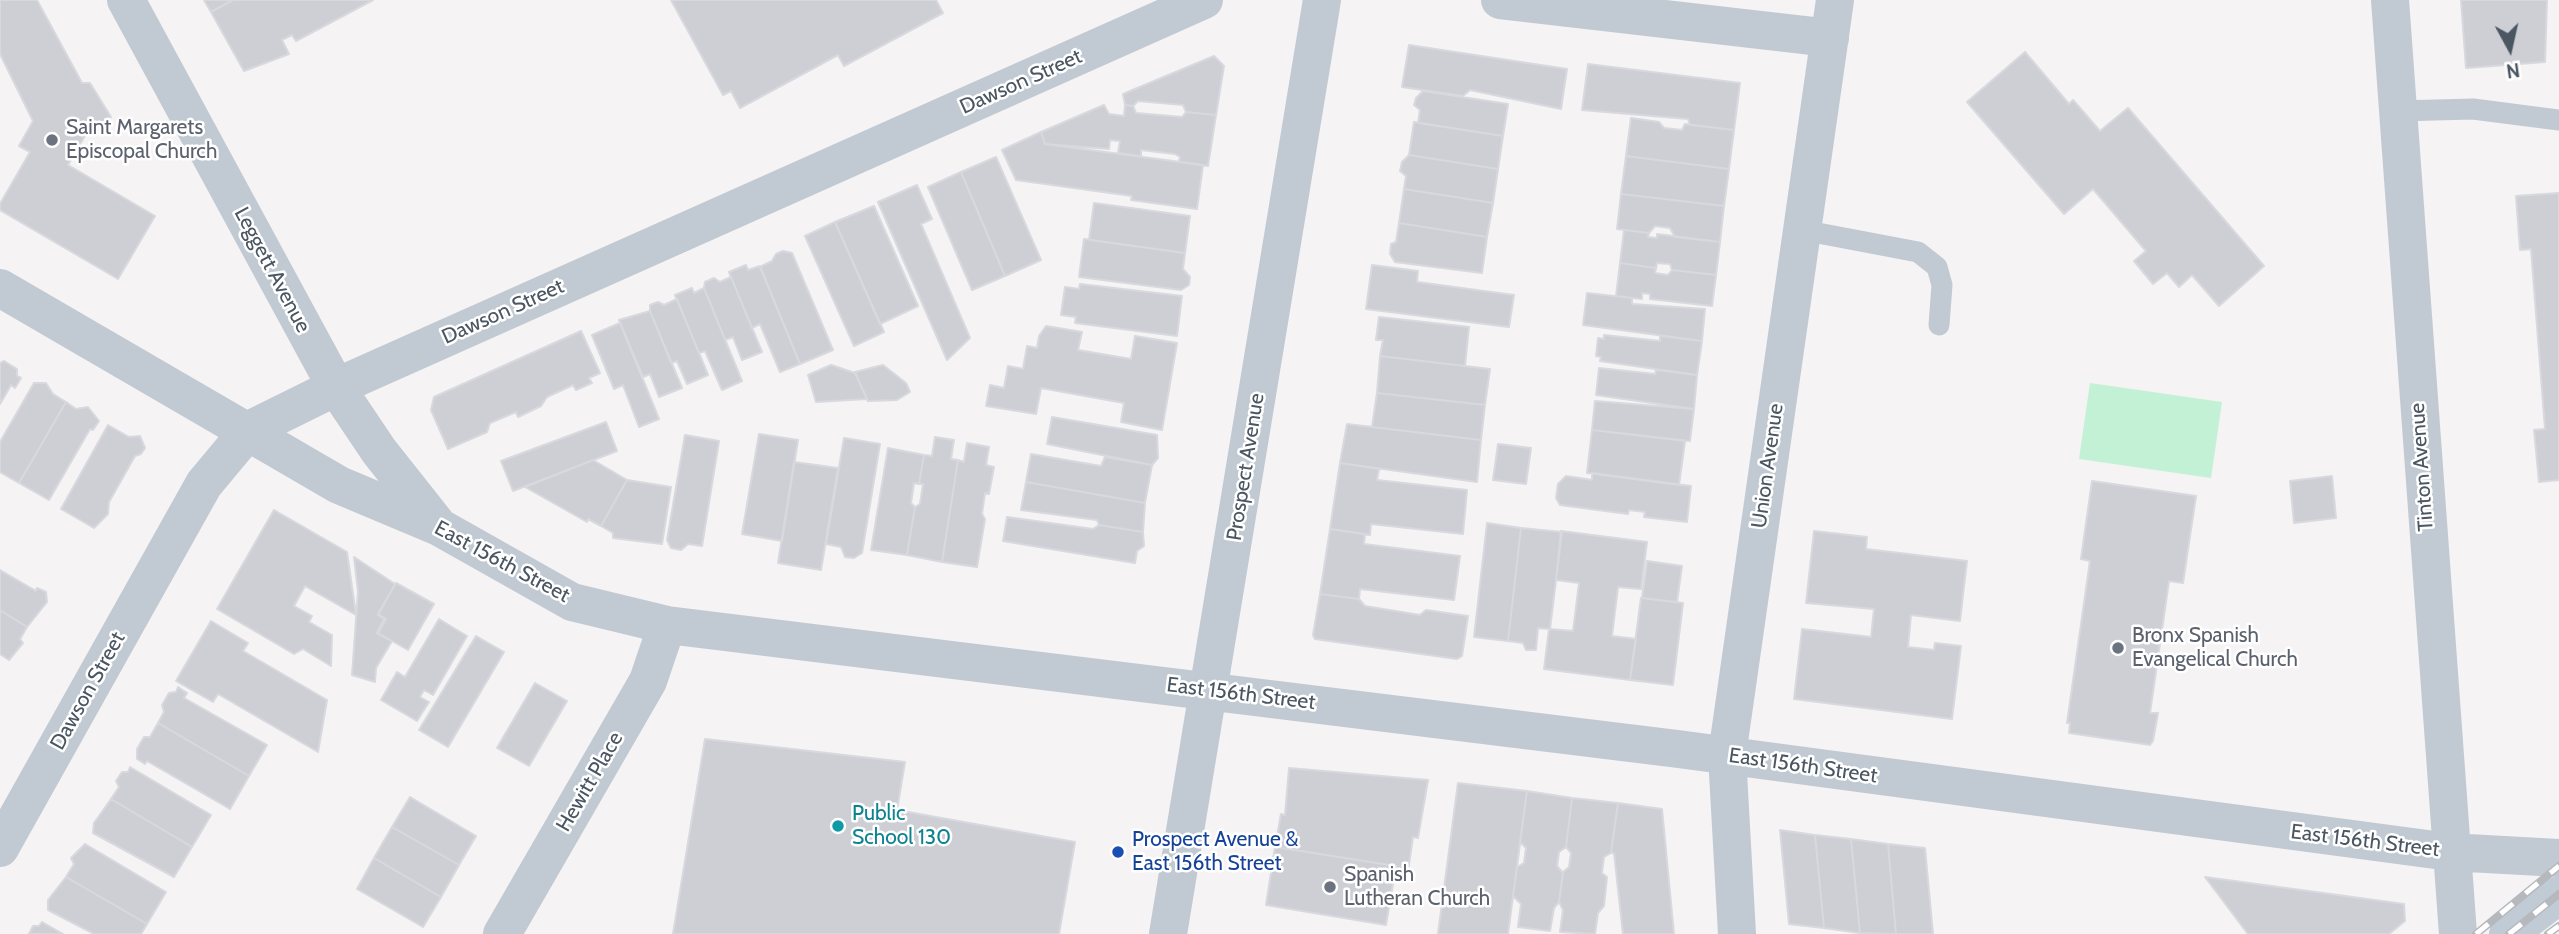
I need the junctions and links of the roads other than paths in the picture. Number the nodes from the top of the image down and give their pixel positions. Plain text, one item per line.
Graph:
1 (126, 0) edge
2 (1204, 0) edge
3 (1322, 0) edge
4 (1500, 0) edge
5 (1835, 0) edge
6 (2389, 0) edge
7 (1830, 38) junction
8 (2397, 111) junction
9 (2559, 120) edge
10 (1802, 230) junction
11 (0, 288) edge
12 (1938, 325) dead end
13 (336, 387) junction
14 (249, 430) junction
15 (439, 527) junction
16 (667, 625) junction
17 (1209, 690) junction
18 (1727, 755) junction
19 (0, 848) edge
20 (2450, 852) junction
21 (2559, 858) edge
22 (2559, 895) edge
23 (502, 934) edge
24 (1168, 934) edge
25 (1737, 934) edge
26 (2458, 934) edge
27 (2508, 934) edge

1 - 13 street, Leggett Avenue
2 - 13 street, Dawson Street
3 - 17 street, Prospect Avenue
4 - 7 street
5 - 7 street, Union Avenue
6 - 8 street, Tinton Avenue
7 - 10 street, Union Avenue
8 - 9 lane
8 - 20 street, Tinton Avenue
10 - 12 lane
10 - 18 street, Union Avenue
11 - 14 street, East 156th Street
13 - 14 street, Dawson Street
13 - 15 street, Leggett Avenue
14 - 15 street, East 156th Street
14 - 19 street, Dawson Street
15 - 16 street, East 156th Street
16 - 17 street, East 156th Street
16 - 23 street, Hewitt Place
17 - 18 street, East 156th Street
17 - 24 street, Prospect Avenue
18 - 20 street, East 156th Street
18 - 25 street, Union Avenue
20 - 21 street, East 156th Street
20 - 26 street, Tinton Avenue
22 - 27 main road

